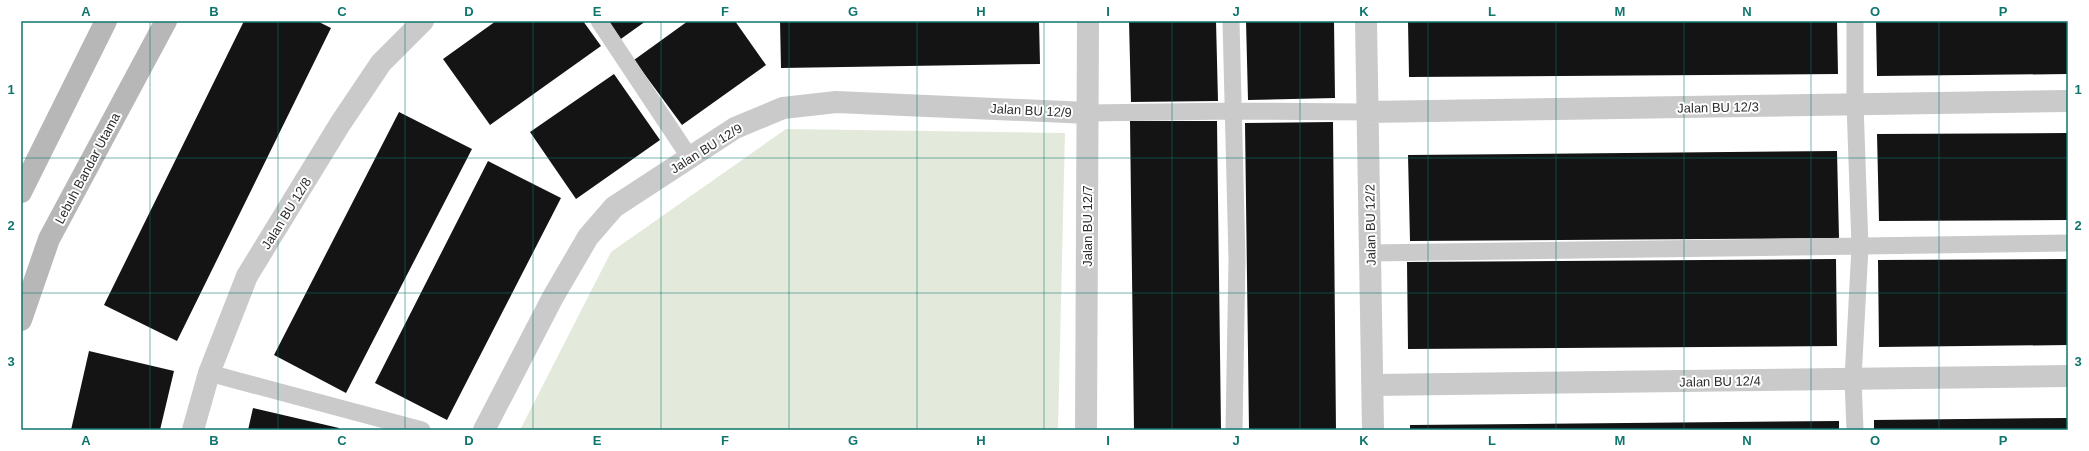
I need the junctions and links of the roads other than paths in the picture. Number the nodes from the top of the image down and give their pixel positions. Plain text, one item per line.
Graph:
1 (106, 21) edge
2 (166, 21) edge
3 (423, 21) edge
4 (598, 21) edge
5 (1088, 21) edge
6 (1232, 21) edge
7 (1366, 21) edge
8 (1855, 21) edge
9 (2068, 101) edge
10 (1855, 104) junction
11 (1234, 111) junction
12 (1368, 112) junction
13 (1088, 113) junction
14 (690, 158) junction
15 (21, 192) edge
16 (2068, 243) edge
17 (1860, 247) junction
18 (1371, 253) junction
19 (21, 320) edge
20 (209, 373) junction
21 (2068, 376) edge
22 (1854, 379) junction
23 (1373, 385) junction
24 (193, 430) edge
25 (422, 430) edge
26 (484, 430) edge
27 (1086, 430) edge
28 (1234, 430) edge
29 (1373, 430) edge
30 (1855, 430) edge

1 - 15 main road
2 - 19 main road, Lebuh Bandar Utama
3 - 20 street, Jalan BU 12/8
4 - 14 lane
5 - 13 street, Jalan BU 12/7
6 - 11 lane
7 - 12 street, Jalan BU 12/2
8 - 10 lane
9 - 10 street, Jalan BU 12/3
10 - 12 street, Jalan BU 12/3
10 - 17 lane
11 - 12 lane
11 - 13 lane
11 - 28 lane
12 - 18 street, Jalan BU 12/2
13 - 14 street, Jalan BU 12/9
13 - 27 street, Jalan BU 12/7
14 - 26 street, Jalan BU 12/9
16 - 17 lane
17 - 18 lane
17 - 22 lane
18 - 23 street, Jalan BU 12/2
20 - 24 street, Jalan BU 12/8
20 - 25 lane
21 - 22 street, Jalan BU 12/4
22 - 23 street, Jalan BU 12/4
22 - 30 lane
23 - 29 street, Jalan BU 12/2

